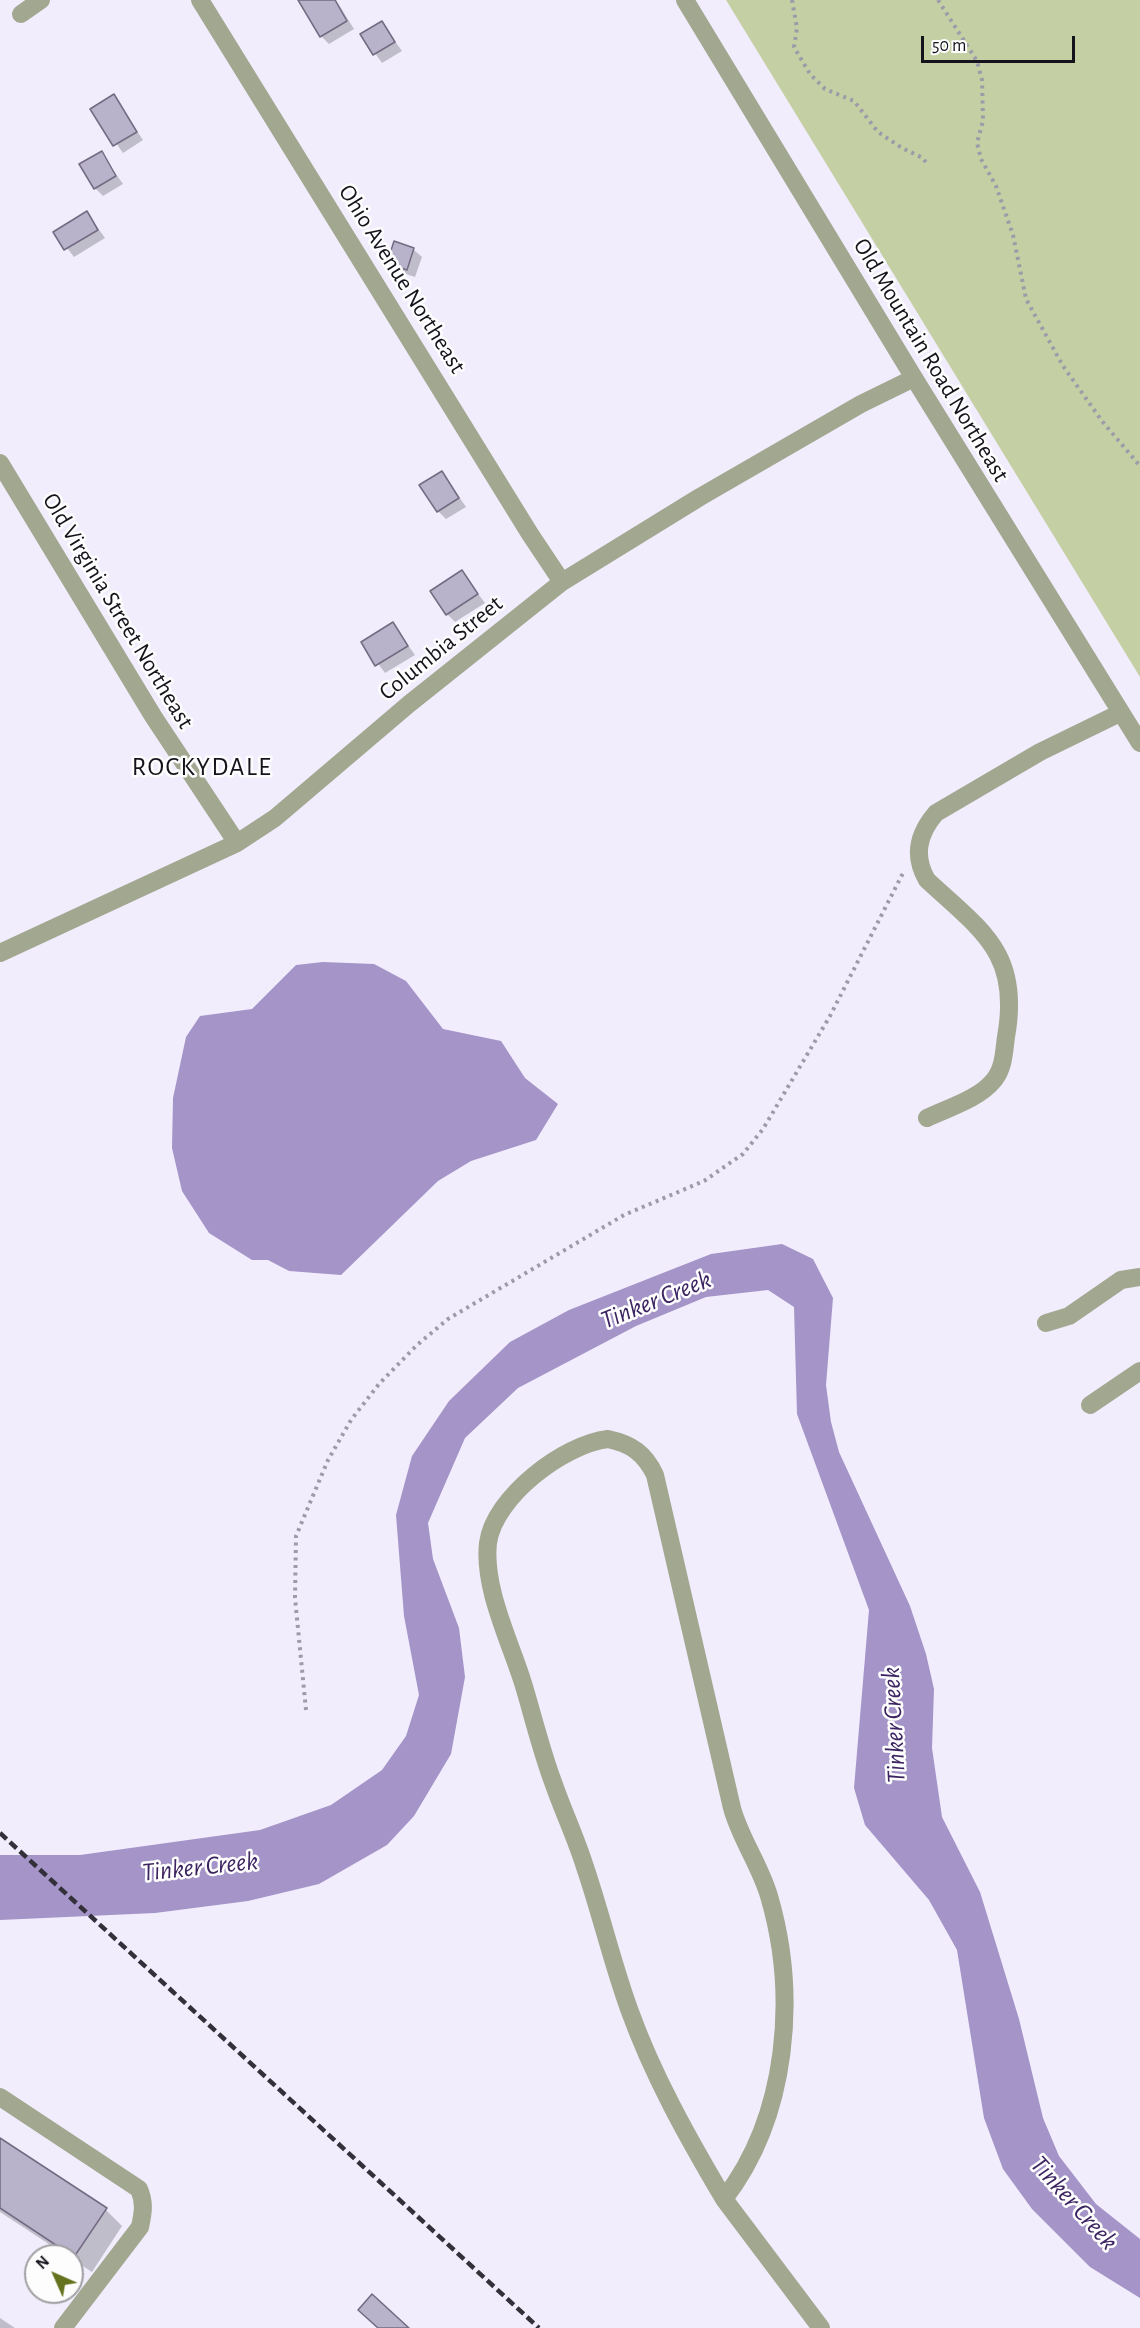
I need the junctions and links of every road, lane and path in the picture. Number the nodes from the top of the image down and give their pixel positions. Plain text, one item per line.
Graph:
1 (42, 0) edge
2 (200, 0) edge
3 (685, 0) edge
4 (792, 0) edge
5 (938, 0) edge
6 (21, 14) dead end
7 (928, 166) dead end
8 (914, 378) junction
9 (0, 463) edge
10 (1140, 466) edge
11 (562, 582) junction
12 (1120, 713) junction
13 (1140, 743) edge
14 (237, 843) junction
15 (918, 849) junction
16 (0, 953) edge
17 (927, 1118) dead end
18 (1140, 1277) edge
19 (1046, 1323) dead end
20 (1140, 1371) edge
21 (1090, 1405) dead end
22 (306, 1710) dead end
23 (0, 2097) edge
24 (724, 2199) junction
25 (63, 2328) edge
26 (821, 2328) edge

1 - 6 street
2 - 11 street, Ohio Avenue Northeast
3 - 8 street, Old Mountain Road Northeast
4 - 7 path
5 - 10 path
8 - 11 street, Columbia Street
8 - 12 street, Old Mountain Road Northeast
9 - 14 street, Old Virginia Street Northeast
11 - 14 street, Columbia Street
12 - 13 street, Old Mountain Road Northeast
12 - 15 street
14 - 16 street, Columbia Street
15 - 17 street
15 - 22 path
18 - 19 street
20 - 21 street
23 - 25 street
24 - 24 street
24 - 26 street

